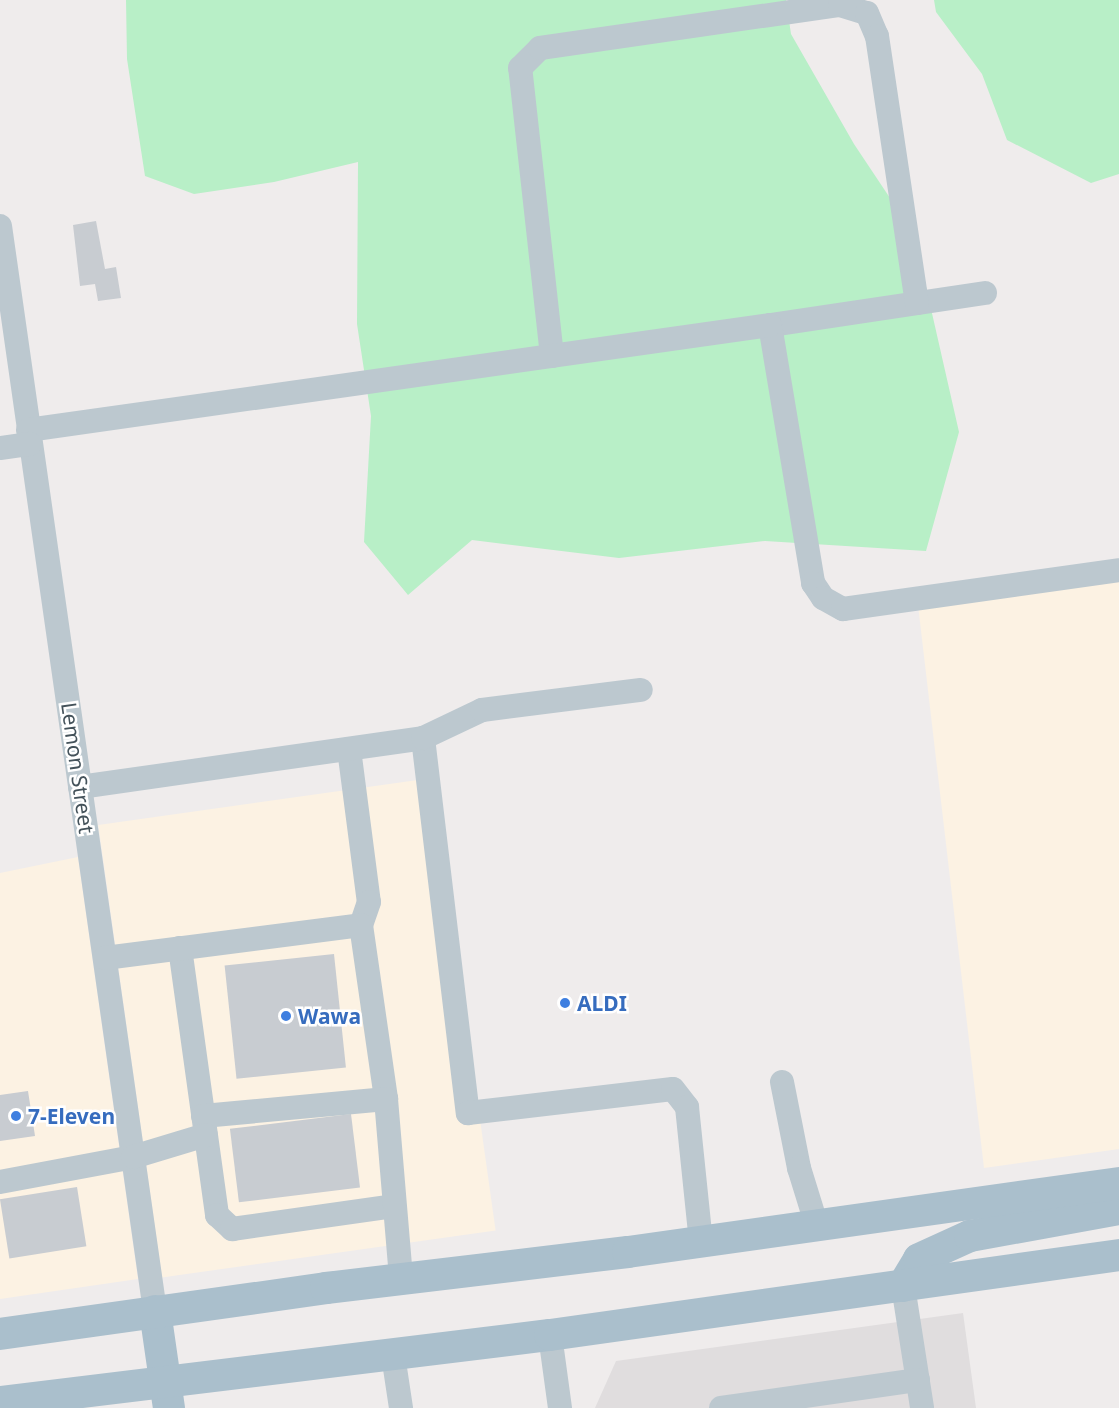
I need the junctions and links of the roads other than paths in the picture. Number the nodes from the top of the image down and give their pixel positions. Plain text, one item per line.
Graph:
1 (0, 226) edge
2 (985, 293) dead end
3 (917, 303) junction
4 (770, 325) junction
5 (552, 356) junction
6 (29, 437) junction
7 (0, 448) edge
8 (1119, 570) edge
9 (641, 690) dead end
10 (423, 738) junction
11 (349, 749) junction
12 (80, 787) junction
13 (361, 925) junction
14 (180, 948) junction
15 (105, 958) junction
16 (782, 1082) dead end
17 (386, 1099) junction
18 (204, 1126) junction
19 (133, 1157) junction
20 (0, 1182) edge
21 (1119, 1184) edge
22 (393, 1206) junction
23 (1119, 1209) edge
24 (817, 1226) junction
25 (701, 1242) junction
26 (1119, 1255) edge
27 (401, 1279) junction
28 (903, 1286) junction
29 (155, 1311) junction
30 (0, 1334) edge
31 (550, 1335) junction
32 (393, 1354) junction
33 (918, 1380) junction
34 (167, 1395) edge
35 (0, 1402) edge
36 (401, 1408) edge
37 (560, 1408) edge
38 (721, 1408) edge
39 (922, 1408) edge

1 - 6 street, Lemon Street
2 - 3 street
3 - 4 street
3 - 5 street
4 - 5 street
4 - 8 street
5 - 6 street
6 - 7 street
6 - 12 street, Lemon Street
9 - 10 street
10 - 11 street
10 - 25 street
11 - 12 street
11 - 13 street
12 - 15 street, Lemon Street
13 - 14 street
13 - 17 street
14 - 15 street
14 - 18 street
15 - 19 street, Lemon Street
16 - 24 street
17 - 18 street
17 - 22 street
18 - 19 street
18 - 22 street
19 - 20 street
19 - 29 street, Lemon Street
21 - 24 main road
22 - 27 street
23 - 28 main road
24 - 25 main road
25 - 27 main road
26 - 28 main road
27 - 29 main road
28 - 31 main road
28 - 33 street
29 - 30 main road
29 - 34 main road
31 - 32 main road
31 - 37 street
32 - 34 main road
32 - 36 street
33 - 38 street
33 - 39 street
34 - 35 main road

